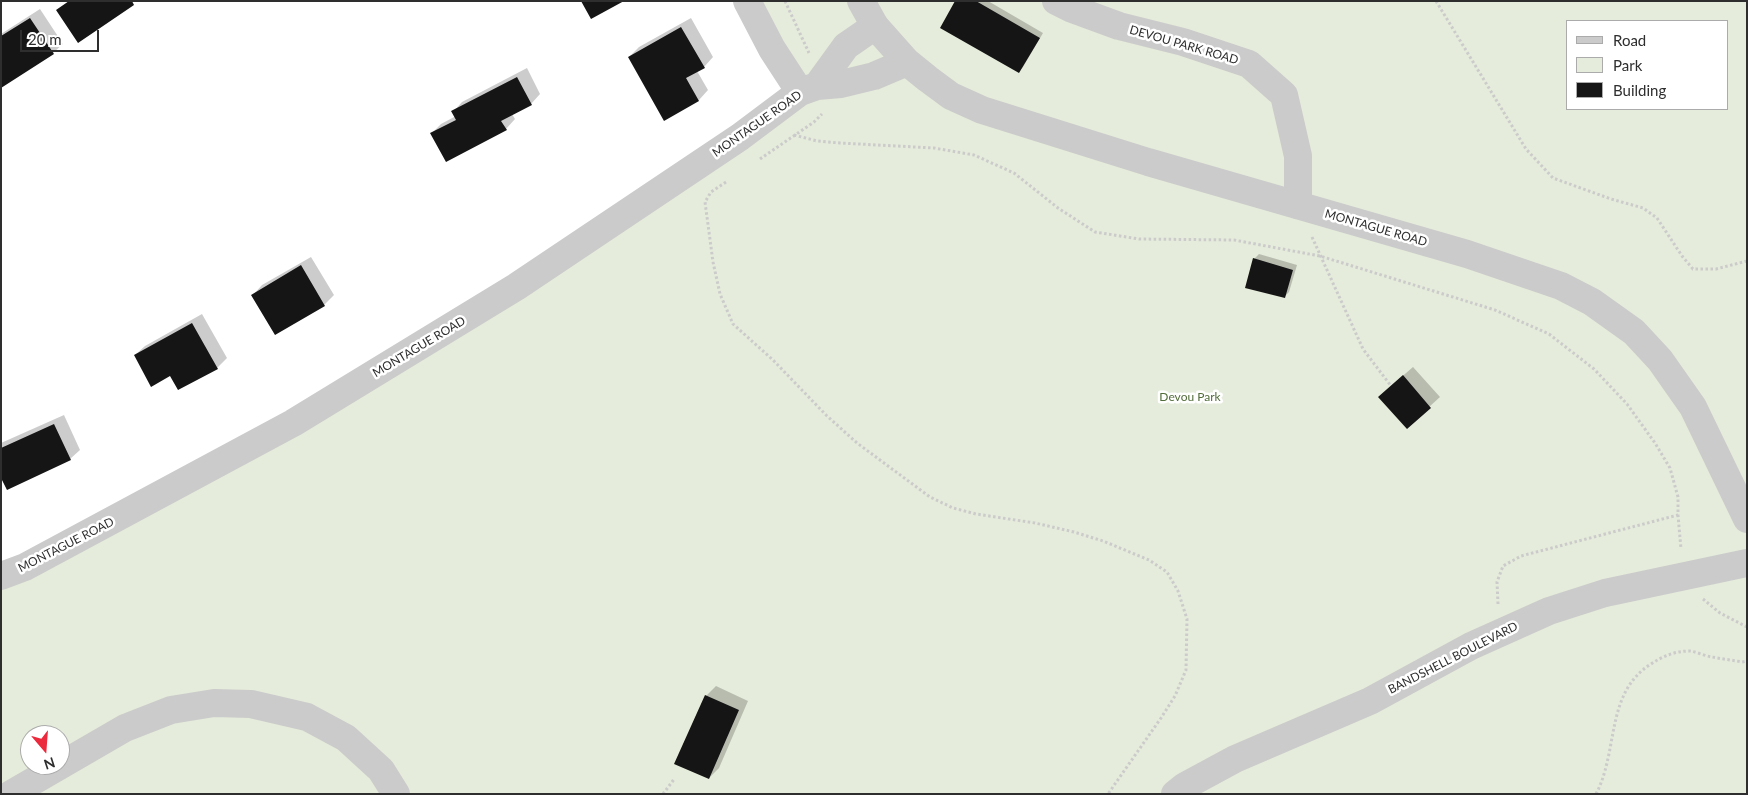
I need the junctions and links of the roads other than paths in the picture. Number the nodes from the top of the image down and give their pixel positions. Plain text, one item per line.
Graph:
1 (747, 1) edge
2 (860, 1) edge
3 (1056, 1) edge
4 (875, 26) junction
5 (907, 62) junction
6 (809, 89) junction
7 (1298, 205) junction
8 (1747, 519) edge
9 (1747, 563) edge
10 (1, 576) edge
11 (11, 794) edge
12 (396, 794) edge
13 (1175, 794) edge

1 - 6 street
2 - 4 street
3 - 7 street, DEVOU PARK ROAD
4 - 5 street, MONTAGUE ROAD
4 - 6 street, MONTAGUE ROAD
5 - 6 street, MONTAGUE ROAD
5 - 7 street, MONTAGUE ROAD
6 - 10 street, MONTAGUE ROAD
7 - 8 street, MONTAGUE ROAD
9 - 13 street, BANDSHELL BOULEVARD
11 - 12 street

